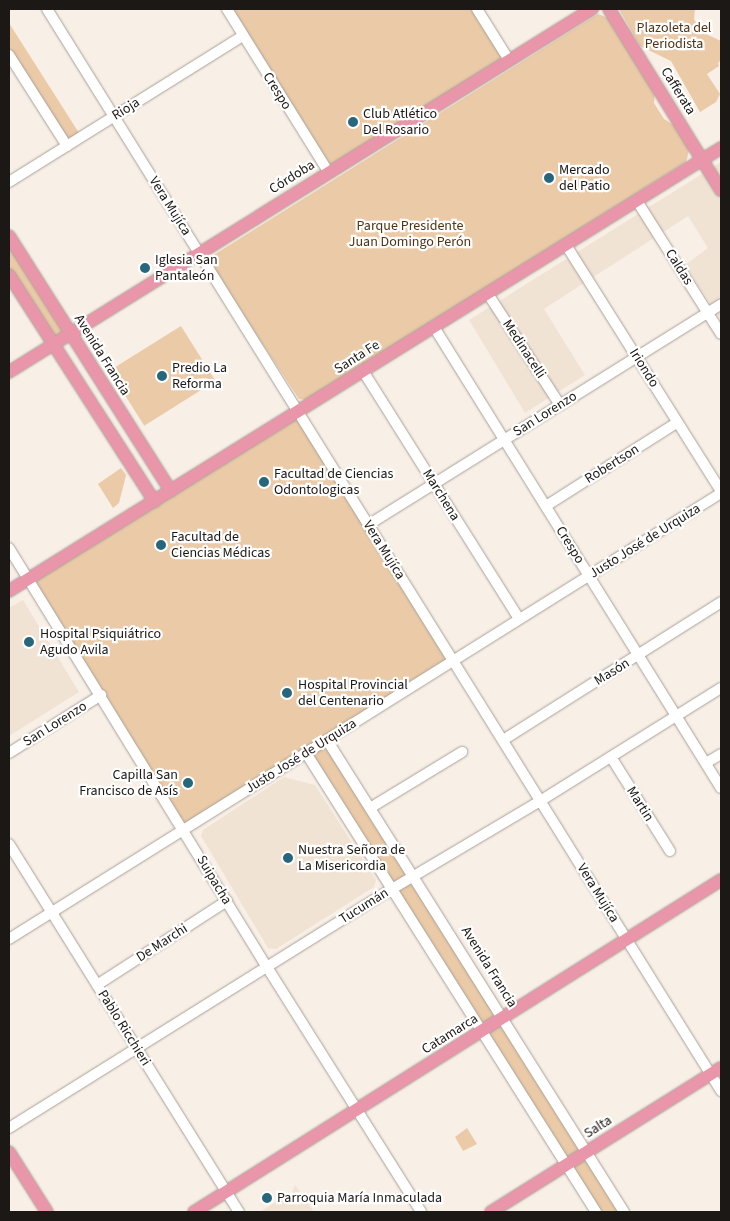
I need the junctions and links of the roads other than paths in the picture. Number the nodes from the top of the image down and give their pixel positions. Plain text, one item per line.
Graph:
1 (47, 9) edge
2 (227, 9) edge
3 (477, 9) edge
4 (592, 9) edge
5 (609, 9) edge
6 (243, 36) junction
7 (9, 55) edge
8 (509, 60) junction
9 (114, 116) junction
10 (67, 146) junction
11 (721, 148) edge
12 (703, 160) junction
13 (328, 173) junction
14 (9, 182) edge
15 (721, 190) edge
16 (637, 201) junction
17 (9, 236) edge
18 (566, 245) junction
19 (199, 253) junction
20 (9, 275) edge
21 (488, 294) junction
22 (721, 304) edge
23 (708, 312) junction
24 (434, 327) junction
25 (71, 333) junction
26 (721, 334) edge
27 (54, 344) junction
28 (637, 357) junction
29 (363, 371) junction
30 (9, 372) edge
31 (560, 405) junction
32 (298, 412) junction
33 (678, 422) junction
34 (505, 440) junction
35 (434, 484) junction
36 (170, 490) junction
37 (721, 492) edge
38 (154, 501) junction
39 (546, 506) junction
40 (368, 525) junction
41 (9, 548) edge
42 (589, 575) junction
43 (28, 579) junction
44 (9, 591) edge
45 (721, 602) edge
46 (519, 619) junction
47 (639, 655) junction
48 (453, 660) junction
49 (721, 688) edge
50 (101, 695) junction
51 (676, 716) junction
52 (327, 740) junction
53 (503, 740) junction
54 (462, 752) dead end
55 (9, 753) edge
56 (306, 753) junction
57 (721, 754) edge
58 (611, 756) junction
59 (706, 763) junction
60 (721, 788) edge
61 (540, 801) junction
62 (370, 808) junction
63 (184, 830) junction
64 (9, 844) edge
65 (670, 851) dead end
66 (413, 876) junction
67 (721, 880) edge
68 (392, 889) junction
69 (227, 901) junction
70 (52, 912) junction
71 (9, 939) edge
72 (628, 940) junction
73 (267, 967) junction
74 (97, 985) junction
75 (503, 1019) junction
76 (482, 1032) junction
77 (137, 1049) junction
78 (716, 1071) edge
79 (721, 1090) edge
80 (357, 1110) junction
81 (9, 1128) edge
82 (9, 1152) edge
83 (587, 1152) junction
84 (566, 1165) junction
85 (227, 1192) junction
86 (47, 1212) edge
87 (194, 1212) edge
88 (239, 1212) edge
89 (421, 1212) edge
90 (490, 1212) edge
91 (596, 1212) edge
92 (624, 1212) edge

1 - 9 street, Vera Mujíca
2 - 6 street, Crespo
3 - 8 street
4 - 8 main road, Córdoba
5 - 12 main road, Cafferata
6 - 9 street, Rioja
6 - 13 street, Crespo
7 - 10 street
8 - 13 main road, Córdoba
9 - 10 street, Rioja
9 - 19 street, Vera Mujíca
10 - 14 street, Rioja
11 - 12 main road, Santa Fe
12 - 15 main road, Cafferata
12 - 16 main road, Santa Fe
13 - 19 main road, Córdoba
16 - 18 main road, Santa Fe
16 - 23 street, Caldas
17 - 25 main road, Avenida Francia
18 - 21 main road, Santa Fe
18 - 28 street, Iriondo
19 - 25 main road, Córdoba
19 - 32 street, Vera Mujíca
20 - 27 main road
21 - 24 main road, Santa Fe
21 - 31 street, Medinacelli
22 - 23 street, San Lorenzo
23 - 26 street, Caldas
23 - 28 street, San Lorenzo
24 - 29 main road, Santa Fe
24 - 34 street, Crespo
25 - 27 main road, Córdoba
25 - 36 main road, Avenida Francia
27 - 30 main road, Córdoba
27 - 38 main road
28 - 31 street, San Lorenzo
28 - 33 street, Iriondo
29 - 32 main road, Santa Fe
29 - 35 street, Marchena
31 - 34 street, San Lorenzo
32 - 36 main road, Santa Fe
32 - 40 street, Vera Mujíca
33 - 37 street, Iriondo
33 - 39 street, Robertson
34 - 35 street, San Lorenzo
34 - 39 street, Crespo
35 - 40 street, San Lorenzo
35 - 46 street, Marchena
36 - 38 main road, Santa Fe
37 - 42 street, Justo José de Urquiza
38 - 43 main road, Santa Fe
39 - 42 street, Crespo
40 - 48 street, Vera Mujíca
41 - 43 street, Suipacha
42 - 46 street, Justo José de Urquiza
42 - 47 street, Crespo
43 - 44 main road, Santa Fe
43 - 50 street, Suipacha
45 - 47 street, Masón
46 - 48 street, Justo José de Urquiza
47 - 51 street, Crespo
47 - 53 street, Masón
48 - 52 street, Justo José de Urquiza
48 - 53 street, Vera Mujíca
49 - 51 street, Tucumán
50 - 55 street, San Lorenzo
50 - 63 street, Suipacha
51 - 58 street, Tucumán
51 - 59 street, Crespo
52 - 56 street, Justo José de Urquiza
52 - 62 street, Avenida Francia
53 - 61 street, Vera Mujíca
54 - 62 street
56 - 63 street, Justo José de Urquiza
56 - 68 street
57 - 59 street
58 - 61 street, Tucumán
58 - 65 street, Martin
59 - 60 street, Crespo
61 - 66 street, Tucumán
61 - 72 street, Vera Mujíca
62 - 66 street, Avenida Francia
63 - 69 street, Suipacha
63 - 70 street, Justo José de Urquiza
64 - 70 street, Pablo Ricchieri
66 - 68 street, Tucumán
66 - 75 street, Avenida Francia
67 - 72 main road, Catamarca
68 - 73 street, Tucumán
68 - 76 street
69 - 73 street, Suipacha
69 - 74 street, De Marchi
70 - 71 street, Justo José de Urquiza
70 - 74 street, Pablo Ricchieri
72 - 75 main road, Catamarca
72 - 78 street, Vera Mujíca
73 - 77 street, Tucumán
73 - 80 street, Suipacha
74 - 77 street, Pablo Ricchieri
75 - 76 main road, Catamarca
75 - 83 street, Avenida Francia
76 - 80 main road, Catamarca
76 - 84 street
77 - 81 street, Tucumán
77 - 85 street, Pablo Ricchieri
78 - 79 street, Vera Mujíca
78 - 83 main road, Salta
80 - 85 main road, Catamarca
80 - 89 street, Suipacha
82 - 86 main road
83 - 84 main road, Salta
83 - 92 street, Avenida Francia
84 - 90 main road, Salta
84 - 91 street
85 - 87 main road, Catamarca
85 - 88 street, Pablo Ricchieri

